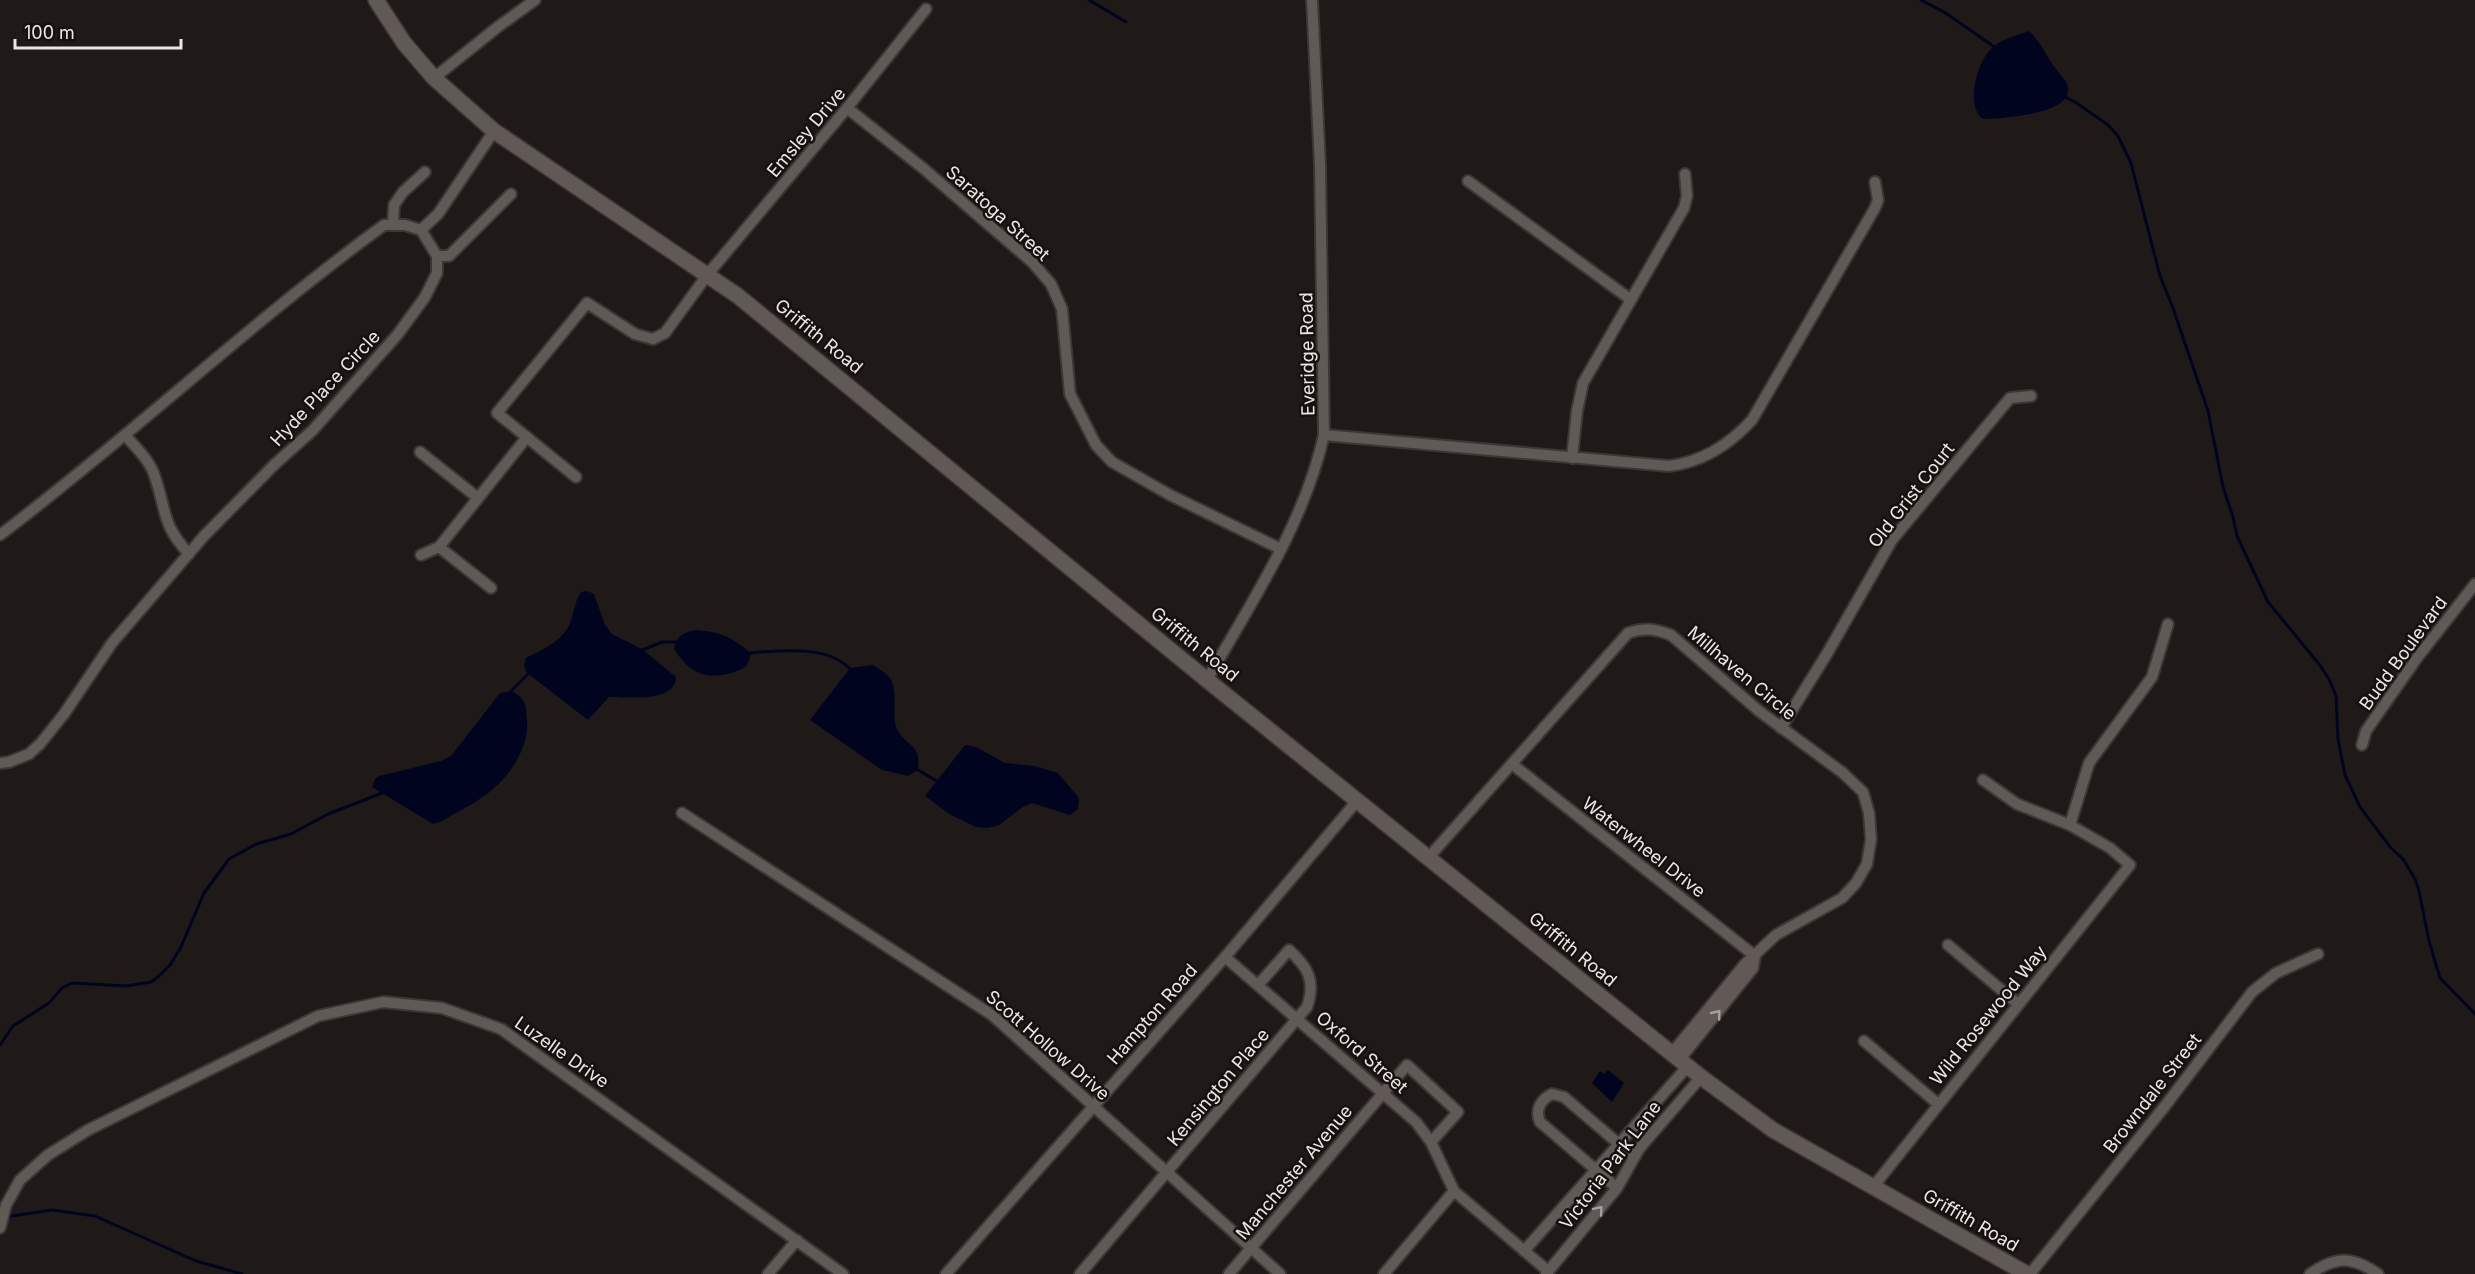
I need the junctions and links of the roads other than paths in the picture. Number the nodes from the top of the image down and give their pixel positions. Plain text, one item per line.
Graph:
1 (376, 0) edge
2 (535, 0) edge
3 (1312, 0) edge
4 (926, 9) dead end
5 (434, 78) junction
6 (847, 108) junction
7 (494, 131) junction
8 (425, 172) dead end
9 (1685, 174) dead end
10 (1468, 181) dead end
11 (1875, 182) dead end
12 (511, 194) dead end
13 (393, 225) junction
14 (422, 230) junction
15 (437, 256) junction
16 (708, 274) junction
17 (1630, 299) junction
18 (2031, 396) dead end
19 (125, 435) junction
20 (1324, 435) junction
21 (526, 437) junction
22 (420, 452) dead end
23 (1572, 458) junction
24 (576, 477) dead end
25 (478, 498) junction
26 (0, 536) edge
27 (439, 547) junction
28 (1281, 549) junction
29 (189, 554) junction
30 (421, 555) dead end
31 (2475, 584) edge
32 (491, 588) dead end
33 (2168, 624) dead end
34 (1207, 680) junction
35 (1781, 728) junction
36 (2362, 745) dead end
37 (0, 763) edge
38 (1512, 764) junction
39 (1983, 780) dead end
40 (1357, 801) junction
41 (682, 813) dead end
42 (2070, 825) junction
43 (1428, 858) junction
44 (1948, 945) dead end
45 (2318, 954) dead end
46 (1755, 956) junction
47 (1225, 957) junction
48 (1258, 986) junction
49 (2018, 1004) junction
50 (1298, 1018) junction
51 (1864, 1041) dead end
52 (1680, 1060) junction
53 (1701, 1077) junction
54 (1384, 1092) junction
55 (1938, 1104) junction
56 (1094, 1106) junction
57 (1431, 1142) junction
58 (1620, 1144) junction
59 (1634, 1157) junction
60 (1595, 1169) junction
61 (1168, 1173) junction
62 (1873, 1187) junction
63 (1617, 1188) junction
64 (1454, 1191) junction
65 (0, 1228) edge
66 (797, 1240) junction
67 (1251, 1248) junction
68 (1524, 1251) junction
69 (1547, 1273) edge
70 (768, 1274) edge
71 (843, 1274) edge
72 (946, 1274) edge
73 (1080, 1274) edge
74 (1229, 1274) edge
75 (1280, 1274) edge
76 (1384, 1274) edge
77 (2028, 1274) edge
78 (2310, 1274) edge
79 (2378, 1274) edge

1 - 5 street, Griffith Road
2 - 5 street
3 - 20 street, Everidge Road
4 - 6 street, Emsley Drive
5 - 7 street, Griffith Road
6 - 16 street, Emsley Drive
6 - 28 street, Saratoga Street
7 - 14 street
7 - 16 street, Griffith Road
8 - 13 street
9 - 17 street
10 - 17 street
11 - 23 street
12 - 15 street
13 - 14 street
13 - 19 street
14 - 15 street
15 - 29 street, Hyde Place Circle
16 - 21 street, Emsley Drive
16 - 34 street, Griffith Road
17 - 23 street
18 - 35 street, Old Grist Court
19 - 26 street
19 - 29 street
20 - 23 street
20 - 28 street, Everidge Road
21 - 24 street
21 - 25 street
22 - 25 street
25 - 27 street
27 - 30 street
27 - 32 street
28 - 34 street, Everidge Road
29 - 37 street, Hyde Place Circle
31 - 36 street, Budd Boulevard
33 - 42 street
34 - 40 street, Griffith Road
35 - 38 street, Millhaven Circle
35 - 46 street, Millhaven Circle
38 - 43 street, Millhaven Circle
38 - 46 street, Waterwheel Drive
39 - 42 street
40 - 43 street, Griffith Road
40 - 47 street, Hampton Road
41 - 56 street, Scott Hollow Drive
42 - 49 street, Wild Rosewood Way
43 - 52 street, Griffith Road
44 - 49 street
45 - 77 street, Browndale Street
46 - 52 street, Millhaven Circle
47 - 48 street, Oxford Street
47 - 56 street, Hampton Road
48 - 50 street, Oxford Street
48 - 50 street, Kensington Place
49 - 55 street, Wild Rosewood Way
50 - 54 street, Oxford Street
50 - 61 street, Kensington Place
51 - 55 street
52 - 53 street, Griffith Road
52 - 58 street, Victoria Park Lane
53 - 59 street, Victoria Park Lane
53 - 62 street, Griffith Road
54 - 57 street, Oxford Street
54 - 57 street, Manchester Avenue
54 - 67 street, Manchester Avenue
55 - 62 street, Wild Rosewood Way
56 - 61 street, Scott Hollow Drive
56 - 72 street, Hampton Road
57 - 64 street, Oxford Street
58 - 59 street
58 - 60 street, Victoria Park Lane
58 - 60 street
59 - 63 street, Victoria Park Lane
60 - 63 street
60 - 68 street, Victoria Park Lane
61 - 67 street, Scott Hollow Drive
61 - 73 street, Kensington Place
62 - 77 street, Griffith Road
69 -> 63 street, Victoria Park Lane
64 - 68 street
64 - 76 street
65 - 66 street, Luzelle Drive
66 - 70 street
66 - 71 street, Luzelle Drive
67 - 74 street, Manchester Avenue
67 - 75 street, Scott Hollow Drive
68 - 69 street
78 - 79 street

